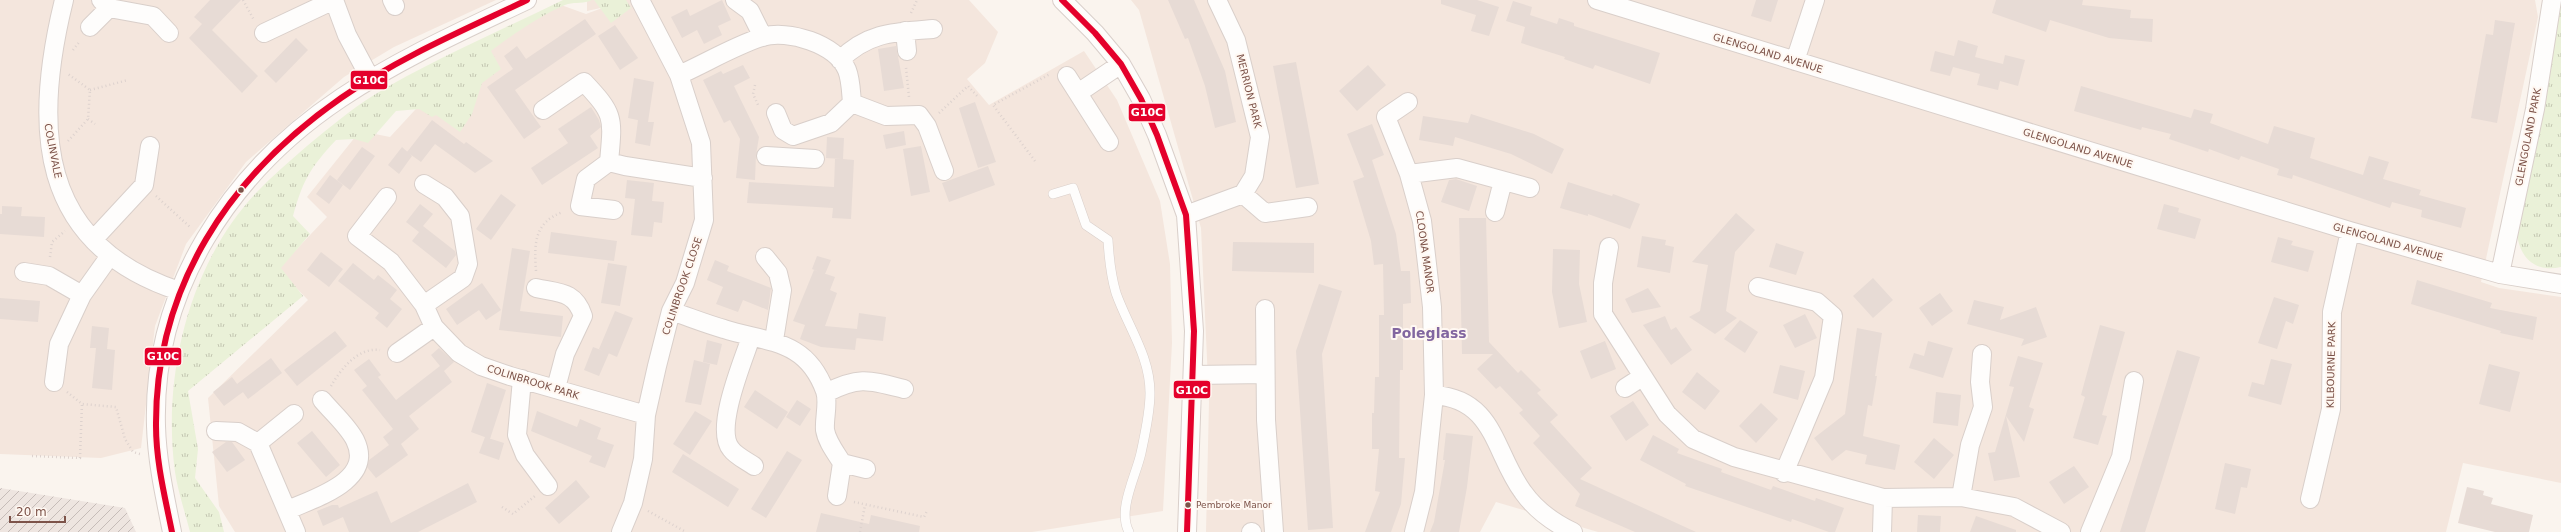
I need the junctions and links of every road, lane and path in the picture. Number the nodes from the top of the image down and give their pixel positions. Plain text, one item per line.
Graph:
1 (64, 0) edge
2 (334, 0) edge
3 (527, 0) edge
4 (640, 0) edge
5 (734, 0) edge
6 (1062, 0) edge
7 (1217, 0) edge
8 (1597, 0) edge
9 (1815, 0) edge
10 (2552, 0) edge
11 (105, 4) edge
12 (90, 27) dead end
13 (933, 29) dead end
14 (905, 31) junction
15 (169, 32) dead end
16 (264, 33) dead end
17 (763, 37) junction
18 (907, 51) joint
19 (840, 60) junction
20 (1795, 61) junction
21 (1121, 64) junction
22 (52, 65) junction
23 (679, 75) junction
24 (1067, 76) joint
25 (128, 80) dead end
26 (371, 80) junction
27 (90, 90) junction
28 (1078, 93) junction
29 (978, 97) dead end
30 (1408, 102) dead end
31 (852, 104) junction
32 (543, 110) dead end
33 (776, 113) dead end
34 (911, 115) junction
35 (88, 119) junction
36 (95, 124) dead end
37 (927, 126) junction
38 (793, 136) junction
39 (1109, 142) dead end
40 (150, 146) dead end
41 (52, 152) junction
42 (766, 156) dead end
43 (790, 157) junction
44 (815, 159) dead end
45 (1035, 161) dead end
46 (609, 162) junction
47 (944, 171) dead end
48 (1409, 174) junction
49 (703, 178) junction
50 (1503, 181) junction
51 (424, 184) dead end
52 (144, 185) junction
53 (1530, 188) dead end
54 (1054, 194) dead end
55 (1243, 194) junction
56 (388, 197) dead end
57 (580, 206) junction
58 (1308, 207) dead end
59 (614, 210) dead end
60 (1495, 212) dead end
61 (1186, 215) junction
62 (78, 221) junction
63 (2350, 231) junction
64 (206, 236) junction
65 (93, 240) junction
66 (1609, 247) dead end
67 (109, 257) junction
68 (765, 257) dead end
69 (24, 272) dead end
70 (2500, 274) junction
71 (49, 276) junction
72 (2561, 284) edge
73 (1758, 287) dead end
74 (536, 288) joint
75 (179, 291) junction
76 (82, 295) junction
77 (424, 305) junction
78 (1265, 309) dead end
79 (671, 311) junction
80 (434, 327) junction
81 (751, 337) junction
82 (774, 340) junction
83 (397, 353) joint
84 (1982, 354) dead end
85 (1265, 374) junction
86 (1194, 375) junction
87 (1642, 377) junction
88 (522, 380) junction
89 (2134, 381) dead end
90 (54, 382) joint
91 (556, 388) junction
92 (1625, 388) dead end
93 (904, 389) dead end
94 (826, 393) junction
95 (1434, 395) junction
96 (322, 400) joint
97 (82, 404) junction
98 (294, 414) dead end
99 (646, 415) junction
100 (216, 431) dead end
101 (258, 443) junction
102 (32, 456) dead end
103 (159, 459) junction
104 (842, 463) junction
105 (754, 466) dead end
106 (866, 469) dead end
107 (1784, 473) junction
108 (548, 486) joint
109 (837, 496) joint
110 (1961, 497) junction
111 (1883, 498) junction
112 (2310, 499) dead end
113 (633, 504) junction
114 (865, 505) junction
115 (502, 507) dead end
116 (288, 510) junction
117 (927, 511) dead end
118 (172, 532) edge
119 (296, 532) edge
120 (621, 532) edge
121 (686, 532) edge
122 (860, 532) edge
123 (1129, 532) edge
124 (1187, 532) edge
125 (1274, 532) edge
126 (1414, 532) edge
127 (1573, 532) edge
128 (1882, 532) edge
129 (2061, 532) edge
130 (2090, 532) edge

1 - 22 street, COLINVALE
2 - 16 street
2 - 26 street
3 - 26 street
4 - 23 street, COLINBROOK CLOSE
5 - 17 street
6 - 21 street
7 - 55 street, MERRION PARK
8 - 20 street, GLENGOLAND AVENUE
9 - 20 street
10 - 70 street, GLENGOLAND PARK
11 - 12 street
11 - 15 street
13 - 14 street
14 - 18 street
14 - 19 street
17 - 19 street
17 - 23 street
18 - 34 path
19 - 31 street
20 - 63 street, GLENGOLAND AVENUE
21 - 28 street
21 - 61 street
22 - 27 path
22 - 41 street, COLINVALE
23 - 49 street, COLINBROOK CLOSE
24 - 28 street
24 - 45 path
25 - 27 path
26 - 64 street
27 - 35 path
28 - 39 street
29 - 37 path
30 - 48 street, CLOONA MANOR
31 - 34 street
31 - 38 street
32 - 46 street
33 - 38 street
34 - 37 street
35 - 36 path
35 - 41 path
37 - 47 street
38 - 43 street
40 - 52 street
41 - 62 street, COLINVALE
42 - 43 street
43 - 44 street
46 - 49 street
46 - 57 street
48 - 50 street
48 - 95 street, CLOONA MANOR
49 - 79 street, COLINBROOK CLOSE
50 - 53 street
50 - 60 street
51 - 77 street
52 - 64 path
52 - 65 street
54 - 123 lane
55 - 58 street
55 - 61 street
56 - 77 street, COLINBROOK PARK
57 - 59 street
57 - 74 path
61 - 86 street
62 - 65 street, COLINVALE
62 - 71 path
63 - 70 street, GLENGOLAND AVENUE
63 - 112 street, KILBOURNE PARK
64 - 75 street
65 - 67 street, COLINVALE
66 - 87 street
67 - 75 street, COLINVALE
67 - 76 street
68 - 82 street
69 - 71 street
70 - 72 street, GLENGOLAND AVENUE
71 - 76 street
73 - 107 street
74 - 91 street
75 - 103 street
76 - 90 street
77 - 80 street, COLINBROOK PARK
78 - 85 street
79 - 81 street
79 - 99 street, COLINBROOK CLOSE
80 - 83 street
80 - 88 street, COLINBROOK PARK
81 - 82 street
81 - 105 street
82 - 94 street
83 - 96 path
84 - 110 street
85 - 86 street
85 - 125 street
86 - 124 street
87 - 92 street
87 - 107 street
88 - 91 street, COLINBROOK PARK
88 - 108 street
89 - 130 street
90 - 97 path
91 - 99 street, COLINBROOK PARK
93 - 94 street
94 - 104 street
95 - 126 street, CLOONA MANOR
95 - 127 street
96 - 116 street
97 - 102 path
97 - 103 path
98 - 101 street
99 - 113 street, COLINBROOK CLOSE
100 - 101 street
101 - 116 street
103 - 118 street
104 - 106 street
104 - 109 street
107 - 111 street
108 - 115 path
109 - 114 path
110 - 111 street
110 - 129 street
111 - 128 street
113 - 120 street, COLINBROOK CLOSE
113 - 121 path
114 - 117 path
114 - 122 path
116 - 119 street

